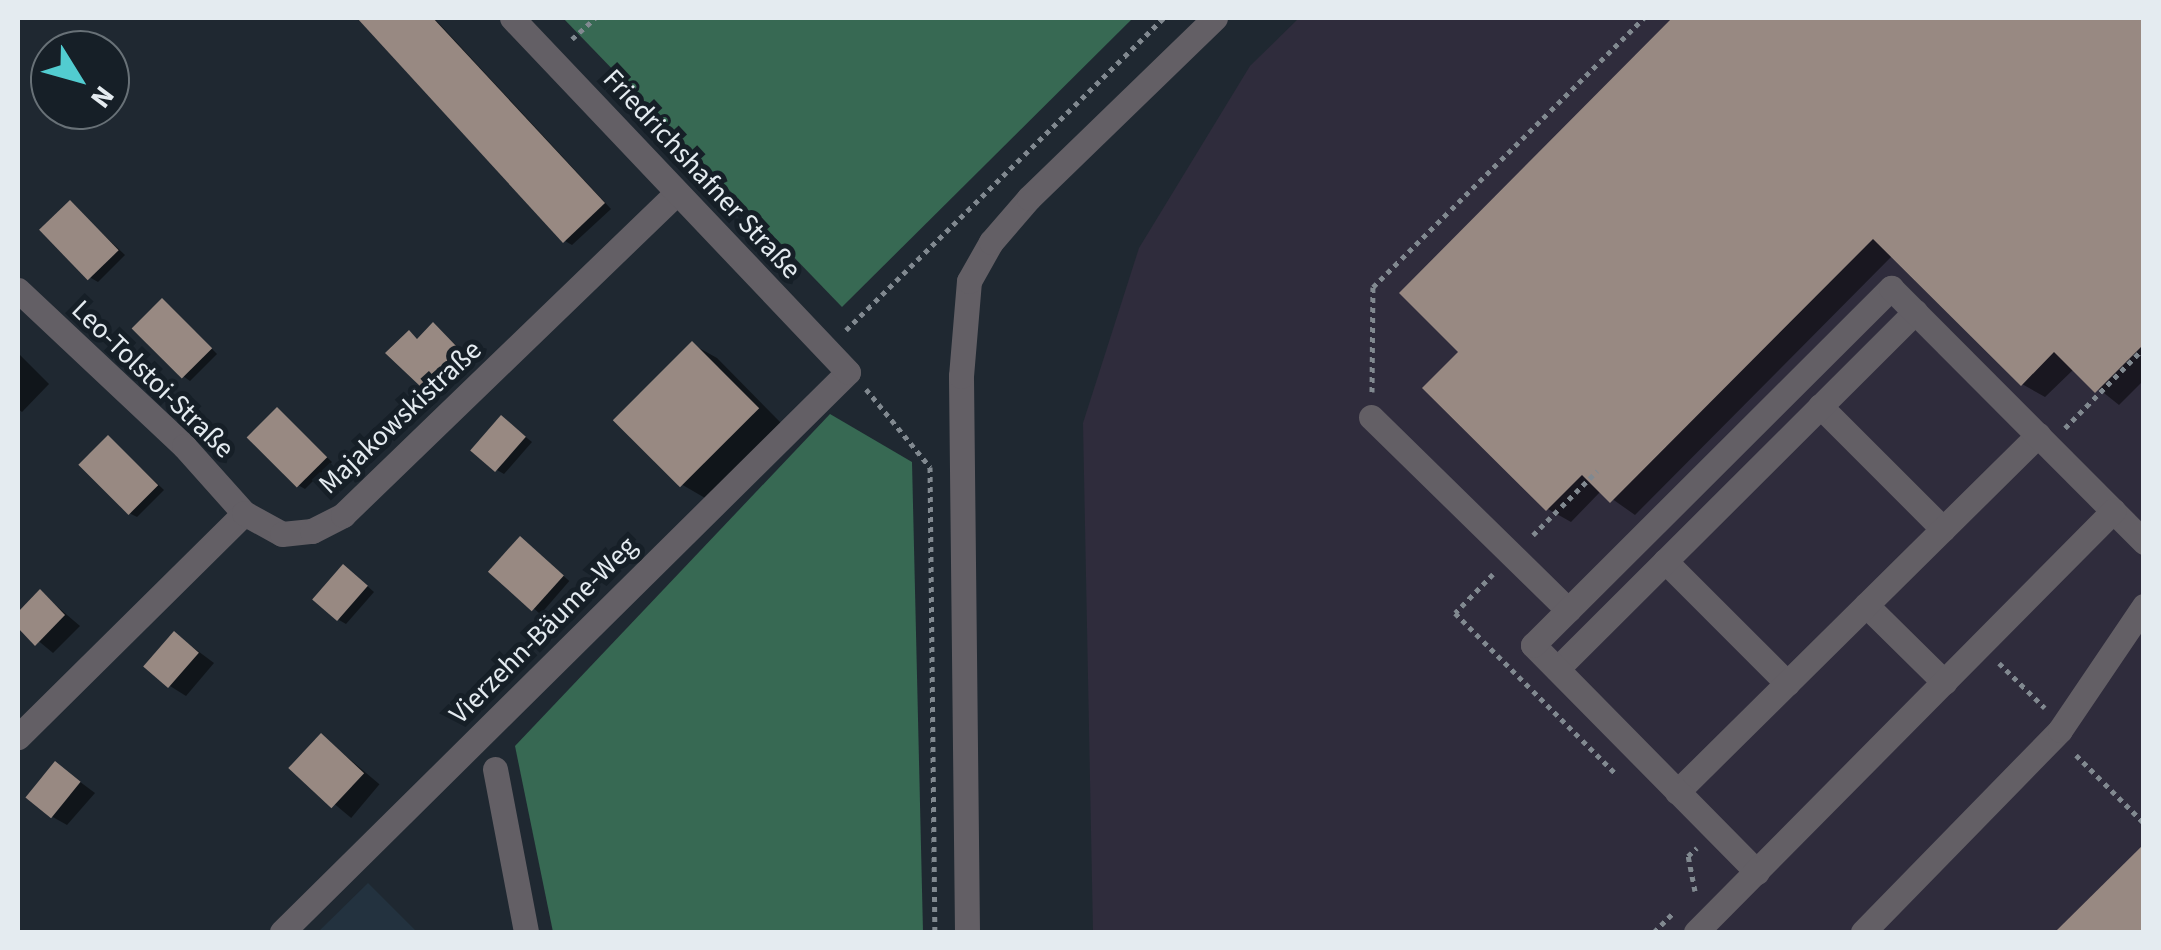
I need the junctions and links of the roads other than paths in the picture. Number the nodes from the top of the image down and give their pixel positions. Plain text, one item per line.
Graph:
1 (512, 18) edge
2 (1215, 18) edge
3 (677, 193) junction
4 (18, 290) edge
5 (1915, 312) junction
6 (848, 372) joint
7 (1820, 406) junction
8 (1371, 417) road end
9 (2038, 435) junction
10 (244, 512) junction
11 (2113, 512) junction
12 (1943, 529) junction
13 (2144, 542) edge
14 (1665, 562) junction
15 (1866, 605) junction
16 (2144, 606) edge
17 (1568, 610) junction
18 (1557, 669) junction
19 (1944, 682) junction
20 (1787, 683) junction
21 (18, 736) edge
22 (495, 770) dead end
23 (1677, 792) junction
24 (1756, 872) junction
25 (282, 932) edge
26 (526, 932) edge
27 (967, 932) edge
28 (1696, 932) edge
29 (1863, 932) edge

1 - 3 street, Friedrichshafner Straße
2 - 27 street
3 - 6 street, Friedrichshafner Straße
3 - 10 street, Majakowskistraße
4 - 10 street, Leo-Tolstoi-Straße
5 - 7 street
5 - 9 street
5 - 17 street
6 - 25 street, Vierzehn-Bäume-Weg
7 - 12 street
7 - 14 street
8 - 17 street
9 - 11 street
9 - 12 street
10 - 21 street
11 - 13 street
11 - 19 street
12 - 15 street
14 - 18 street
14 - 20 street
15 - 19 street
15 - 20 street
16 - 29 street
17 - 18 street
18 - 23 street
19 - 24 street
20 - 23 street
22 - 26 street
23 - 24 street
24 - 28 street

